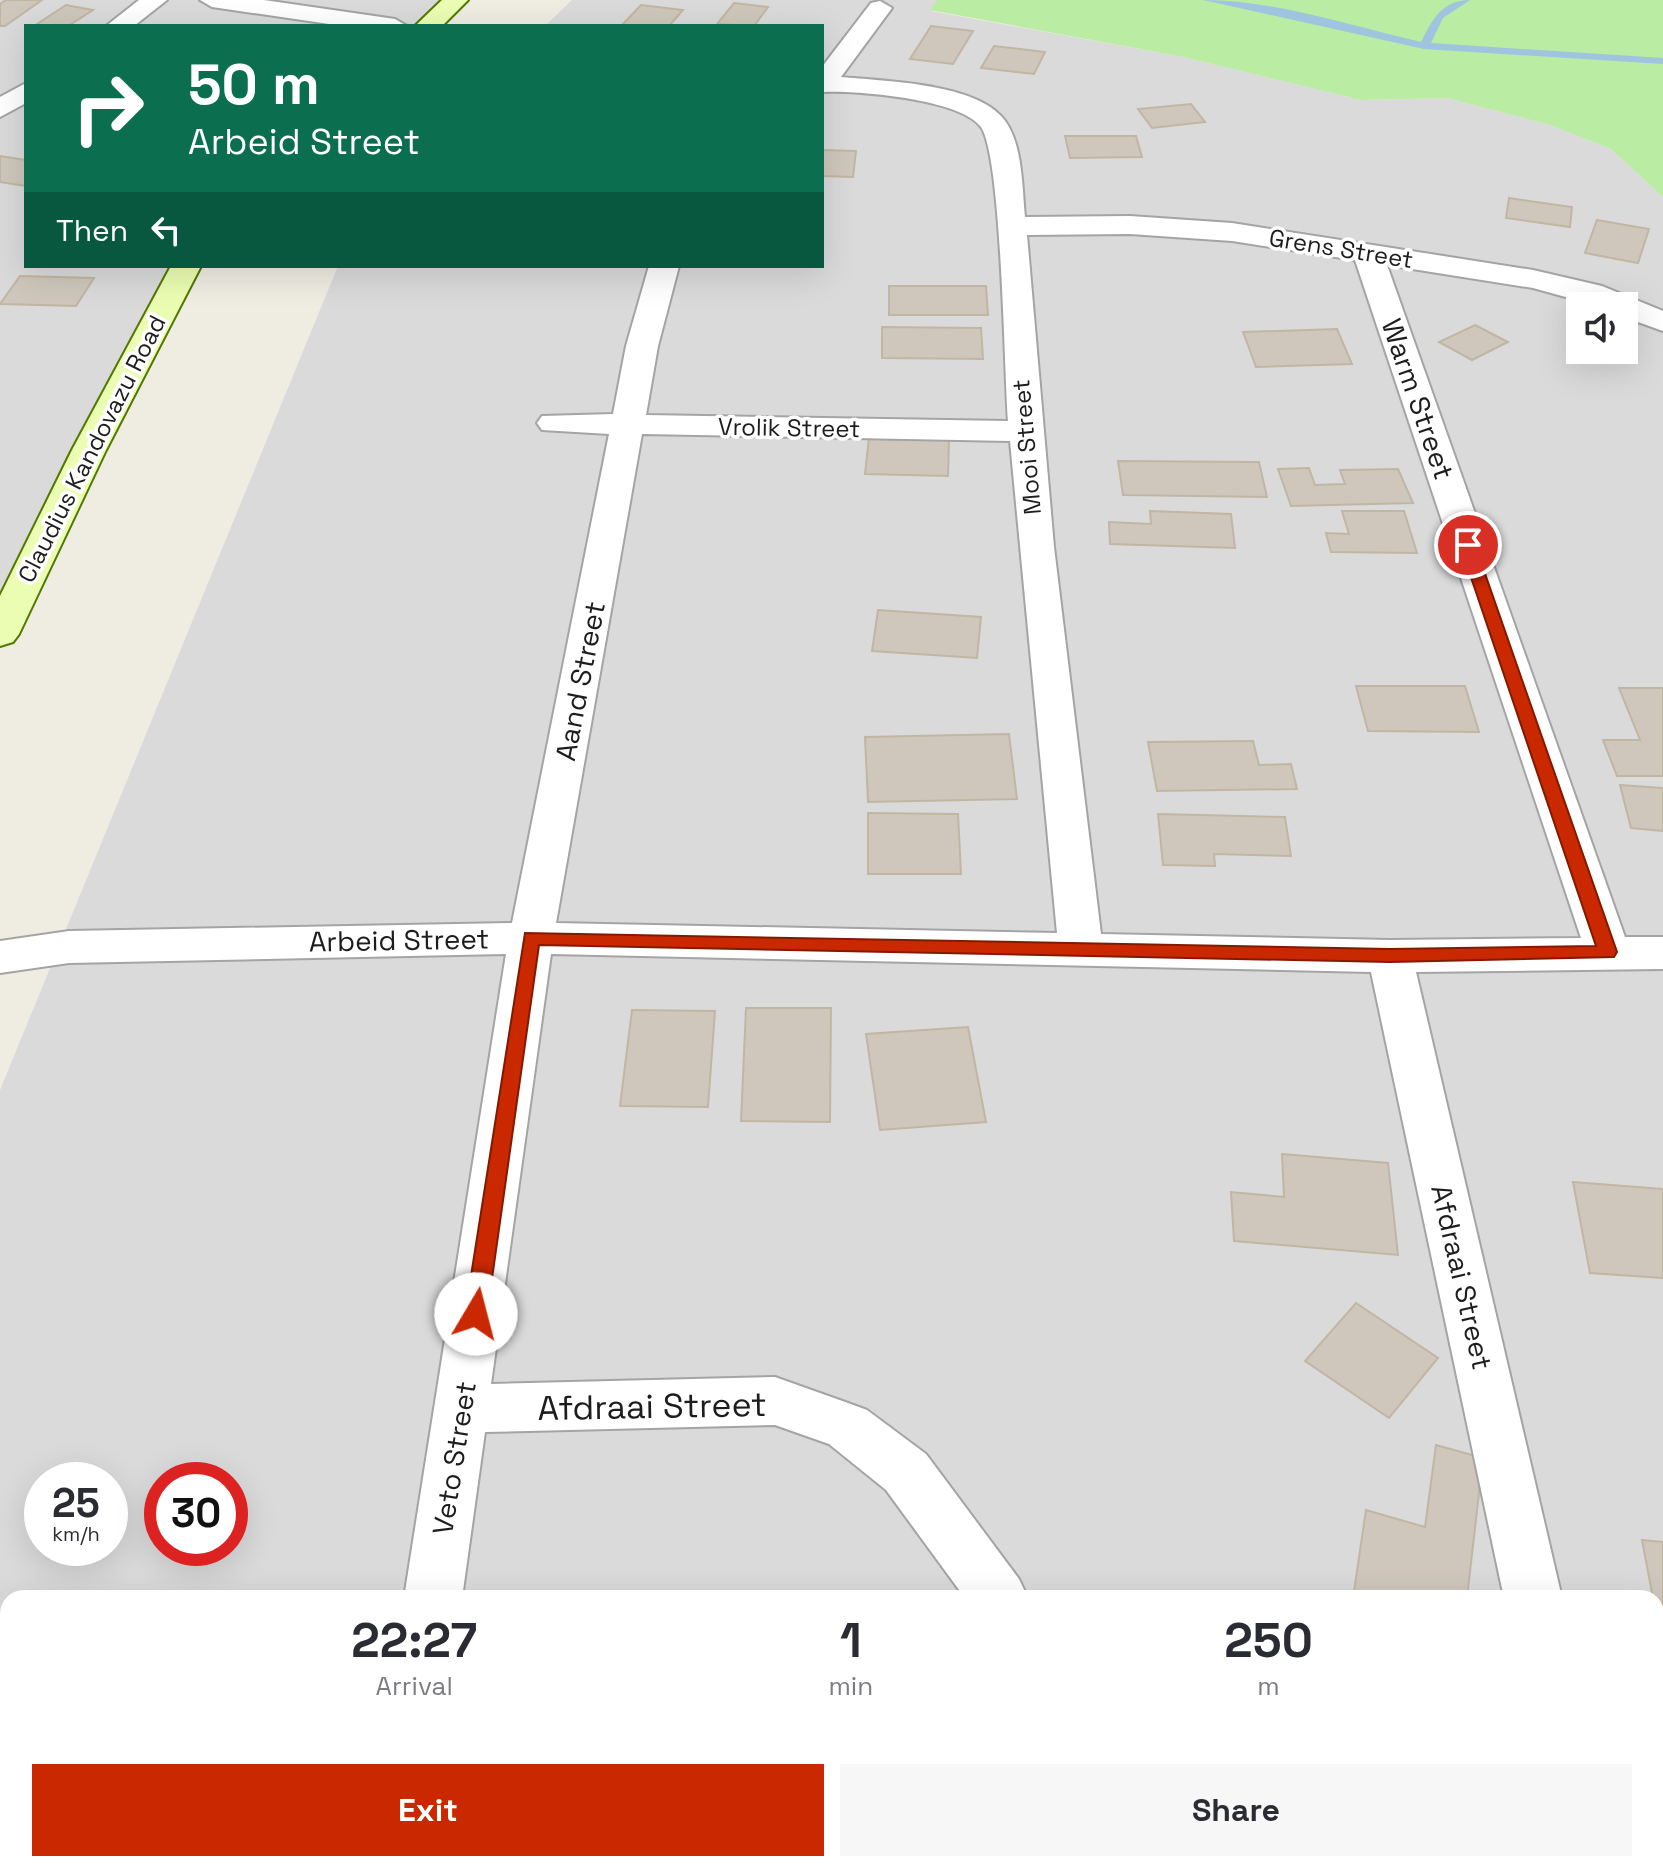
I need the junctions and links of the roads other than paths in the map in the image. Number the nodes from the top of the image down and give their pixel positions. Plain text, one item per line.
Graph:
1 (155, 0) edge
2 (212, 0) edge
3 (456, 0) edge
4 (880, 8) dead end
5 (121, 24) edge
6 (381, 24) edge
7 (429, 24) edge
8 (824, 80) edge
9 (824, 83) edge
10 (1011, 226) junction
11 (1368, 254) junction
12 (185, 268) edge
13 (663, 268) edge
14 (1663, 322) edge
15 (554, 423) dead end
16 (628, 425) junction
17 (1024, 431) junction
18 (0, 634) edge
19 (531, 938) junction
20 (1081, 949) junction
21 (1608, 952) junction
22 (1663, 953) edge
23 (1390, 956) junction
24 (0, 957) edge
25 (462, 1409) junction
26 (434, 1590) edge
27 (993, 1590) edge
28 (1531, 1590) edge

1 - 5 street
2 - 6 street
3 - 7 street
4 - 8 street
9 - 10 street, Mooi Street
10 - 11 street, Grens Street
10 - 17 street, Mooi Street
11 - 14 street, Grens Street
11 - 21 street, Warm Street
12 - 18 street, Claudius Kandovazu Road
13 - 16 street, Aand Street
15 - 16 street, Vrolik Street
16 - 17 street, Vrolik Street
16 - 19 street, Aand Street
17 - 20 street, Mooi Street
19 - 20 street, Arbeid Street
19 - 24 street, Arbeid Street
19 - 25 street, Veto Street
20 - 23 street, Arbeid Street
21 - 22 street, Arbeid Street
21 - 23 street, Arbeid Street
23 - 28 street, Afdraai Street
25 - 26 street, Veto Street
25 - 27 street, Afdraai Street

